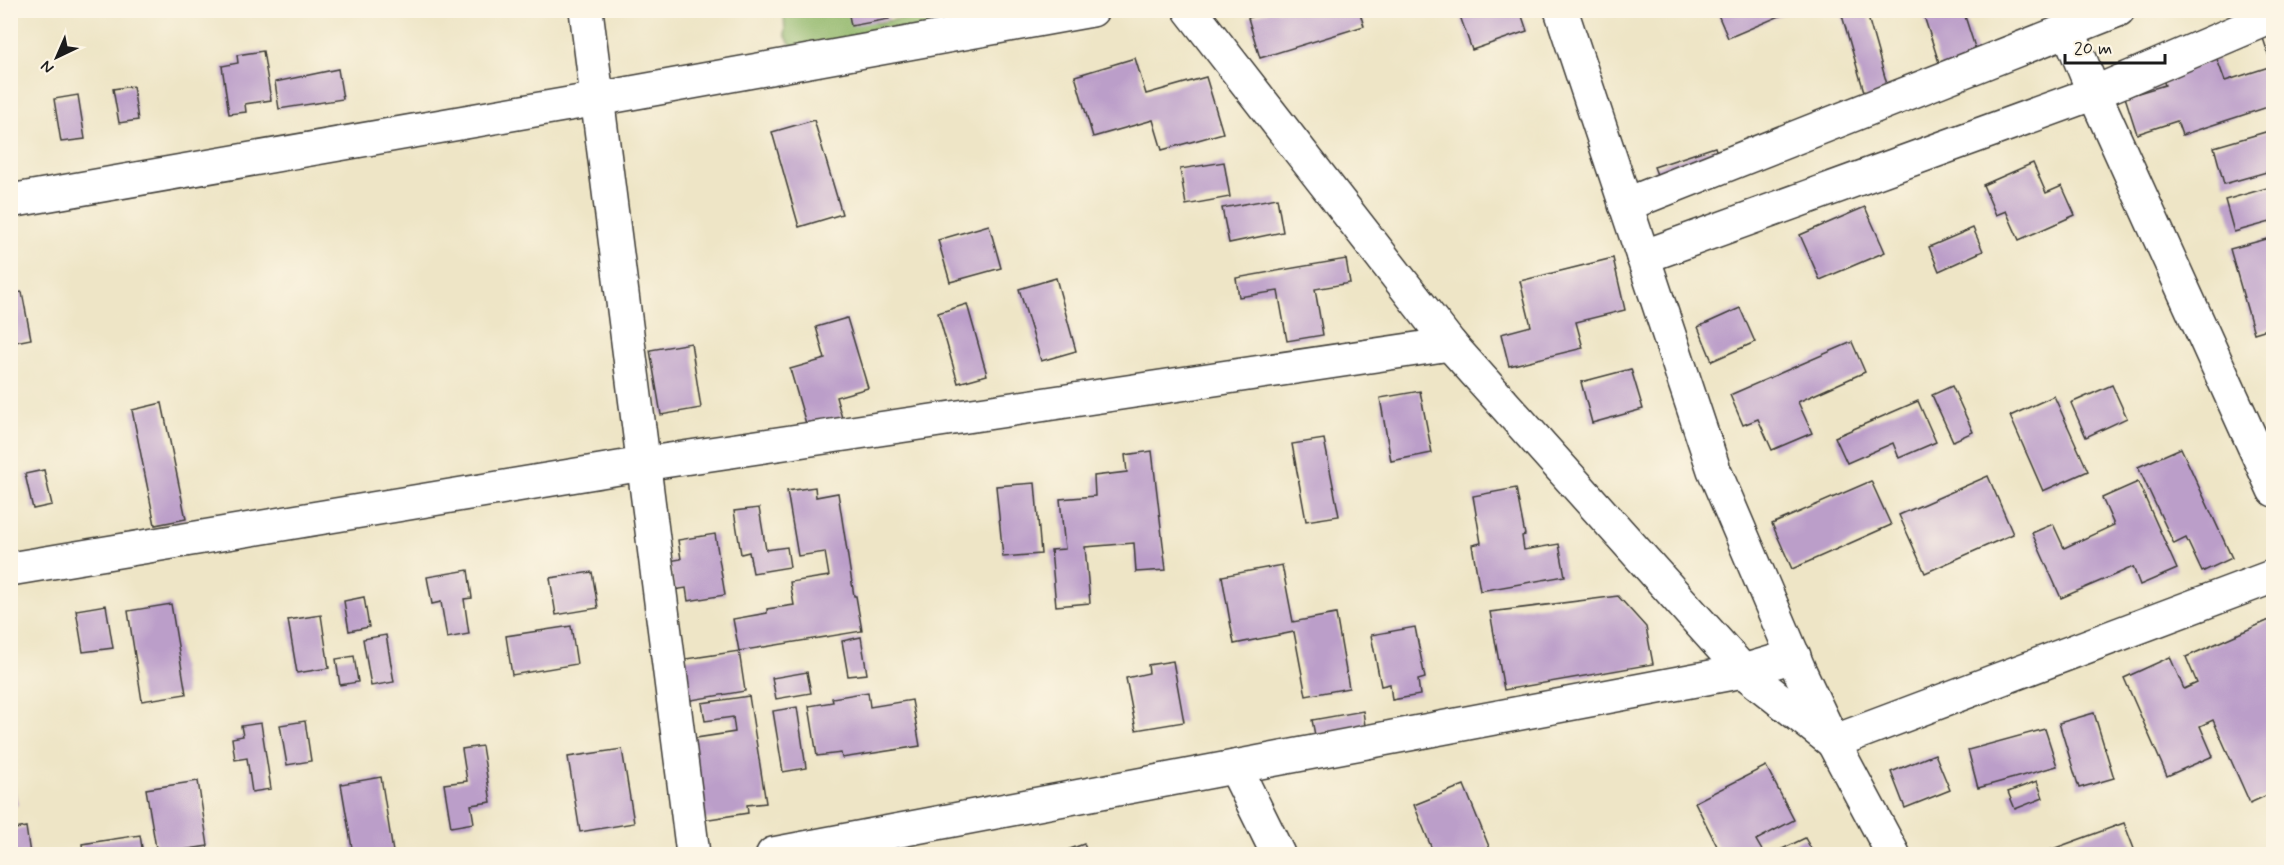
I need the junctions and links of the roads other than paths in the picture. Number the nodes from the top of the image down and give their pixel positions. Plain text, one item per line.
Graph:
1 (586, 10) edge
2 (1092, 10) edge
3 (1190, 10) edge
4 (1561, 10) edge
5 (2118, 10) edge
6 (2274, 16) edge
7 (2068, 30) junction
8 (2094, 93) junction
9 (598, 99) junction
10 (10, 201) edge
11 (1625, 205) junction
12 (1643, 257) junction
13 (1450, 344) junction
14 (644, 464) junction
15 (2274, 490) edge
16 (10, 569) edge
17 (2274, 576) edge
18 (1794, 656) junction
19 (1743, 671) junction
20 (1833, 742) junction
21 (1235, 767) junction
22 (693, 855) edge
23 (773, 855) edge
24 (1278, 855) edge
25 (1893, 855) edge

1 - 9 street
2 - 9 street
3 - 13 street
4 - 11 street
5 - 7 street
6 - 8 street
7 - 8 street
7 - 11 street
8 - 12 street
8 - 15 street
9 - 10 street
9 - 14 street
11 - 12 street
12 - 18 street
13 - 14 street
13 - 19 street
14 - 16 street
14 - 22 street
17 - 20 street
18 - 19 street
18 - 20 street
19 - 20 street
19 - 21 street
20 - 25 street
21 - 23 street
21 - 24 street

